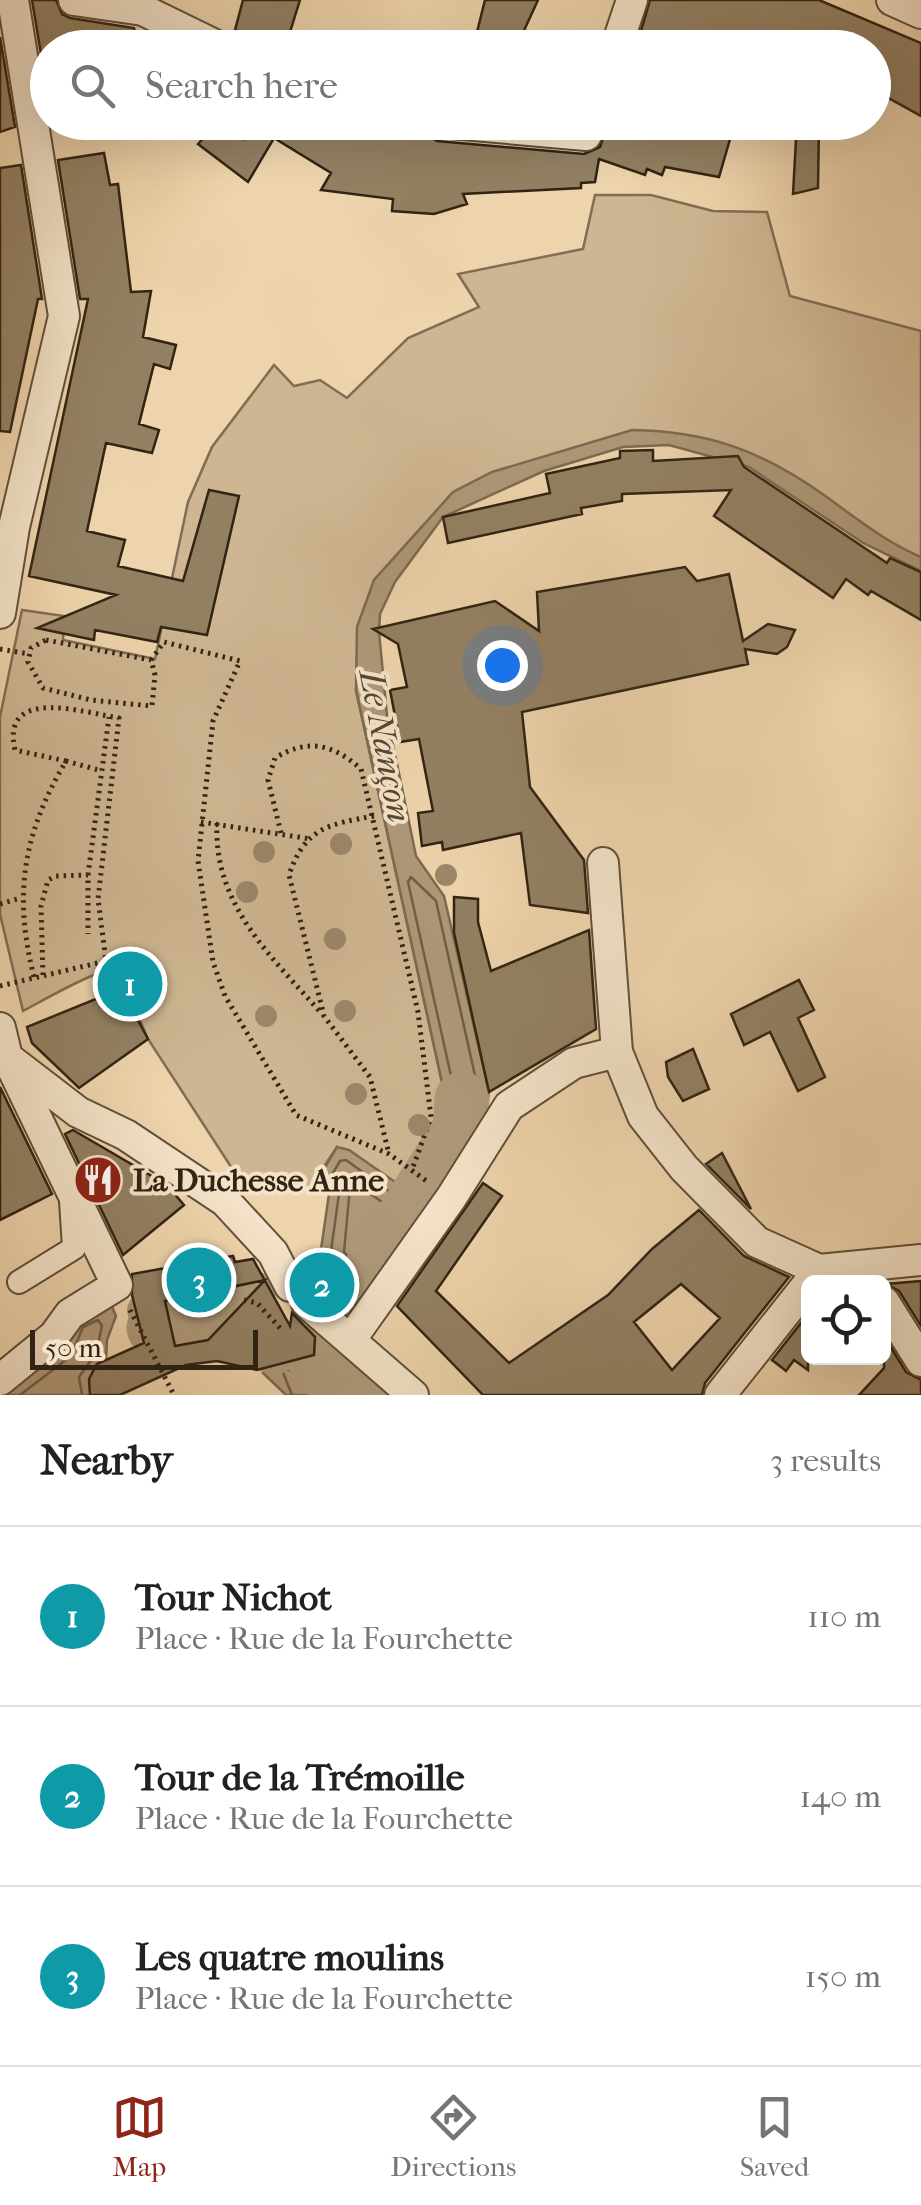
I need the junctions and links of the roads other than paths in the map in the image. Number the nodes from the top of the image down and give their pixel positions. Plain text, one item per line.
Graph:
1 (14, 0) edge
2 (74, 0) edge
3 (632, 0) edge
4 (892, 0) edge
5 (921, 12) edge
6 (184, 30) edge
7 (622, 30) edge
8 (30, 101) edge
9 (36, 140) edge
10 (0, 613) edge
11 (603, 863) dead end
12 (3, 1042) edge
13 (616, 1052) junction
14 (70, 1187) junction
15 (921, 1260) edge
16 (866, 1273) edge
17 (806, 1275) edge
18 (19, 1282) dead end
19 (801, 1293) edge
20 (891, 1313) edge
21 (351, 1339) junction
22 (921, 1362) edge
23 (0, 1380) edge
24 (413, 1395) edge
25 (720, 1395) edge

1 - 8 street
2 - 6 street
3 - 7 street
4 - 5 street
9 - 10 street
11 - 13 street
12 - 14 street
12 - 21 street
13 - 17 street
13 - 21 street
14 - 18 street
14 - 23 street
15 - 16 street
19 - 25 street
20 - 22 street
21 - 24 street

